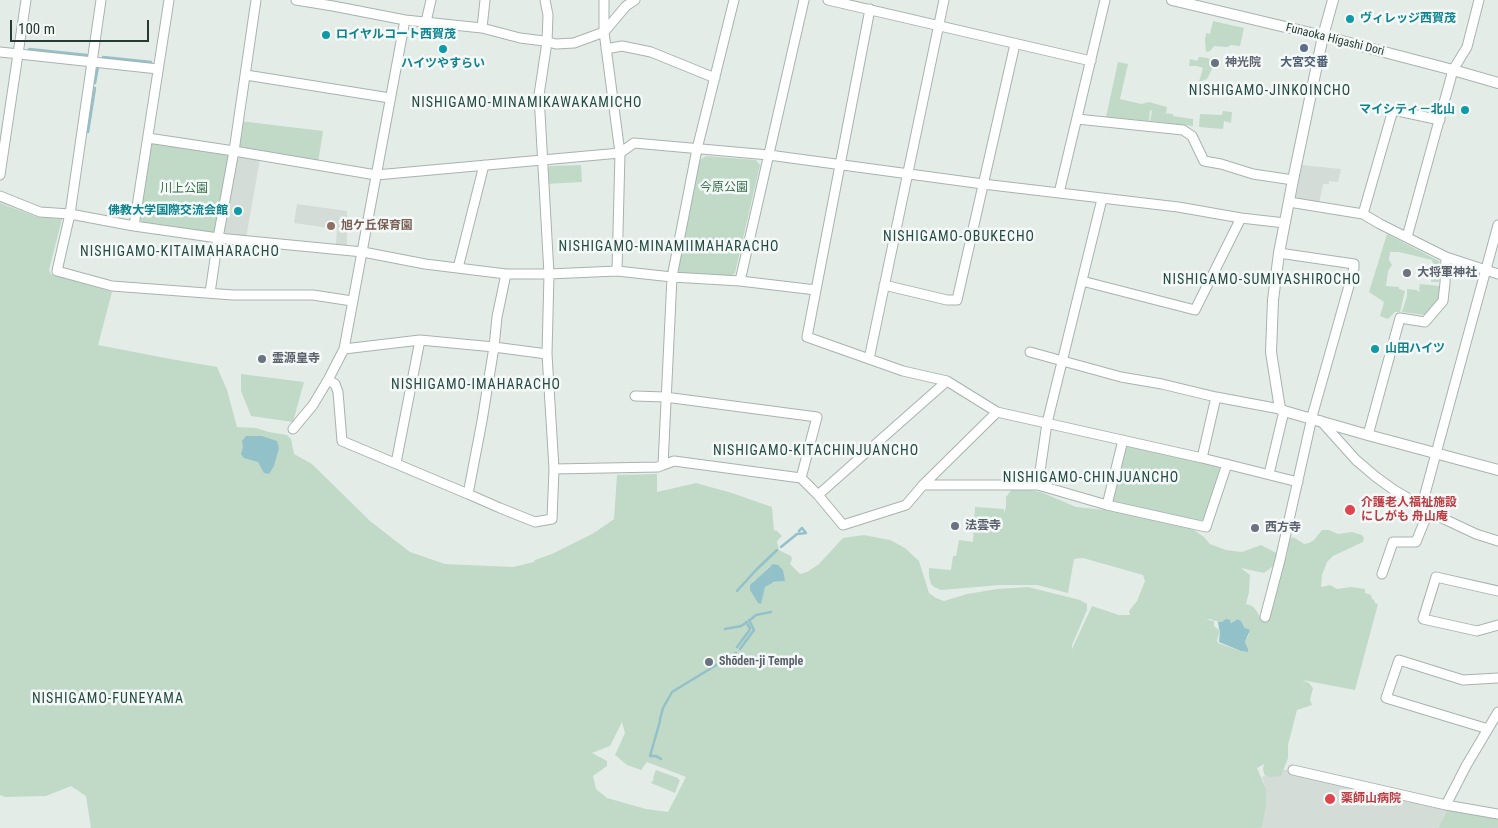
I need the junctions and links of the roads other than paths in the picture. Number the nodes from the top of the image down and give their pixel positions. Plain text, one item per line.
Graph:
1 (26, 0) edge
2 (102, 0) edge
3 (169, 0) edge
4 (256, 0) edge
5 (296, 0) edge
6 (431, 0) edge
7 (485, 0) edge
8 (545, 0) edge
9 (604, 0) edge
10 (635, 0) edge
11 (734, 0) edge
12 (804, 0) edge
13 (828, 0) edge
14 (944, 0) edge
15 (1105, 0) edge
16 (1172, 0) edge
17 (1332, 0) edge
18 (1479, 0) edge
19 (333, 3) edge
20 (870, 9) junction
21 (404, 20) junction
22 (426, 22) junction
23 (938, 25) junction
24 (482, 28) junction
25 (604, 32) junction
26 (1323, 36) junction
27 (547, 42) junction
28 (1016, 44) junction
29 (606, 49) junction
30 (0, 52) edge
31 (18, 54) junction
32 (1091, 61) junction
33 (92, 62) junction
34 (158, 69) junction
35 (1453, 70) junction
36 (246, 75) junction
37 (715, 78) junction
38 (1498, 83) edge
39 (390, 98) junction
40 (1076, 119) junction
41 (1440, 120) junction
42 (148, 138) junction
43 (697, 149) junction
44 (234, 151) junction
45 (620, 153) junction
46 (769, 155) junction
47 (542, 160) junction
48 (484, 165) junction
49 (840, 166) junction
50 (0, 175) edge
51 (376, 175) junction
52 (907, 175) junction
53 (1293, 180) junction
54 (983, 184) junction
55 (1059, 193) junction
56 (0, 196) edge
57 (1102, 199) junction
58 (1289, 202) junction
59 (70, 214) junction
60 (1364, 214) junction
61 (1240, 218) junction
62 (1285, 224) junction
63 (1498, 225) edge
64 (134, 226) junction
65 (1407, 237) junction
66 (218, 238) junction
67 (363, 252) junction
68 (1280, 253) junction
69 (1446, 257) junction
70 (458, 268) junction
71 (1486, 270) junction
72 (616, 272) junction
73 (506, 274) junction
74 (549, 274) junction
75 (1498, 274) edge
76 (672, 278) junction
77 (740, 281) junction
78 (1082, 281) junction
79 (884, 285) junction
80 (816, 290) junction
81 (210, 293) junction
82 (352, 301) junction
83 (420, 340) junction
84 (494, 347) junction
85 (344, 349) junction
86 (1030, 352) dead end
87 (547, 354) junction
88 (869, 359) junction
89 (1062, 361) junction
90 (328, 380) junction
91 (947, 381) junction
92 (635, 396) dead end
93 (665, 397) junction
94 (1216, 397) junction
95 (1282, 410) junction
96 (997, 412) junction
97 (1317, 420) junction
98 (1047, 423) junction
99 (293, 429) dead end
100 (1368, 435) junction
101 (1123, 440) junction
102 (1436, 453) junction
103 (1202, 458) junction
104 (396, 463) junction
105 (1228, 464) junction
106 (663, 465) junction
107 (554, 469) junction
108 (1498, 470) edge
109 (1269, 474) junction
110 (801, 478) junction
111 (1298, 482) junction
112 (924, 485) junction
113 (1038, 485) junction
114 (468, 494) junction
115 (818, 495) junction
116 (1107, 505) junction
117 (1426, 508) junction
118 (1498, 541) edge
119 (1382, 574) dead end
120 (1498, 591) edge
121 (1265, 617) dead end
122 (1498, 625) edge
123 (1498, 678) edge
124 (1498, 712) edge
125 (1488, 729) junction
126 (1293, 770) dead end
127 (1446, 805) junction
128 (1498, 814) edge

1 - 31 street
2 - 33 street
3 - 34 street
4 - 36 street
5 - 19 street
6 - 22 street
7 - 24 street
8 - 27 street
9 - 25 street
10 - 25 street
11 - 37 street
12 - 46 street
13 - 20 street
14 - 23 street
15 - 32 street
16 - 26 street, Funaoka Higashi Dori
17 - 26 street
18 - 35 street
19 - 21 street
20 - 23 street
20 - 49 street
21 - 22 street
21 - 39 street
22 - 24 street
23 - 28 street
23 - 52 street
24 - 27 street
25 - 27 street
25 - 29 street
26 - 35 street, Funaoka Higashi Dori
26 - 53 street
27 - 47 street
28 - 32 street
28 - 54 street
29 - 37 street
29 - 45 street
30 - 31 street
31 - 33 street
31 - 50 street
32 - 40 street
33 - 34 street
33 - 59 street
34 - 42 street
35 - 38 street, Funaoka Higashi Dori
35 - 41 street
36 - 39 street
36 - 44 street
37 - 43 street
39 - 51 street
40 - 53 street
40 - 55 street
41 - 60 street
41 - 65 street
42 - 44 street
42 - 64 street
43 - 45 street
43 - 46 street
43 - 76 street
44 - 51 street
44 - 66 street
45 - 47 street
45 - 72 street
46 - 49 street
46 - 77 street
47 - 48 street
47 - 74 street
48 - 51 street
48 - 70 street
49 - 52 street
49 - 80 street
51 - 67 street
52 - 54 street
52 - 79 street
53 - 58 street
54 - 55 street
54 - 79 street
55 - 57 street
56 - 59 street
57 - 61 street
57 - 78 street
58 - 60 street
58 - 62 street
59 - 64 street
59 - 81 street
60 - 65 street
61 - 62 street
61 - 78 street
62 - 68 street
63 - 71 street
64 - 66 street
65 - 69 street
66 - 67 street
66 - 81 street
67 - 70 street
67 - 82 street
68 - 95 street
68 - 97 street
69 - 71 street
69 - 100 street
70 - 73 street
71 - 75 street
71 - 102 street
72 - 74 street
72 - 76 street
73 - 74 street
73 - 84 street
74 - 87 street
76 - 77 street
76 - 93 street
77 - 80 street
78 - 89 street
79 - 88 street
80 - 88 street
81 - 82 street
82 - 85 street
83 - 84 street
83 - 85 street
83 - 104 street
84 - 87 street
84 - 114 street
85 - 90 street
86 - 89 street
87 - 107 street
88 - 91 street
89 - 94 street
89 - 98 street
90 - 99 street
90 - 104 street
91 - 96 street
91 - 115 street
92 - 93 street
93 - 106 street
93 - 110 street
94 - 95 street
94 - 103 street
95 - 97 street
95 - 109 street
96 - 98 street
96 - 112 street
97 - 100 street
97 - 111 street
97 - 117 street
98 - 101 street
98 - 113 street
100 - 102 street
101 - 103 street
101 - 116 street
102 - 108 street
102 - 117 street
103 - 105 street
104 - 114 street
105 - 109 street
105 - 116 street
106 - 107 street
106 - 110 street
107 - 114 street
109 - 111 street
110 - 115 street
111 - 121 street
112 - 113 street
112 - 115 street
113 - 116 street
117 - 118 street
117 - 119 street
120 - 122 street
123 - 125 street
124 - 125 street
125 - 127 street
126 - 127 street
127 - 128 street

